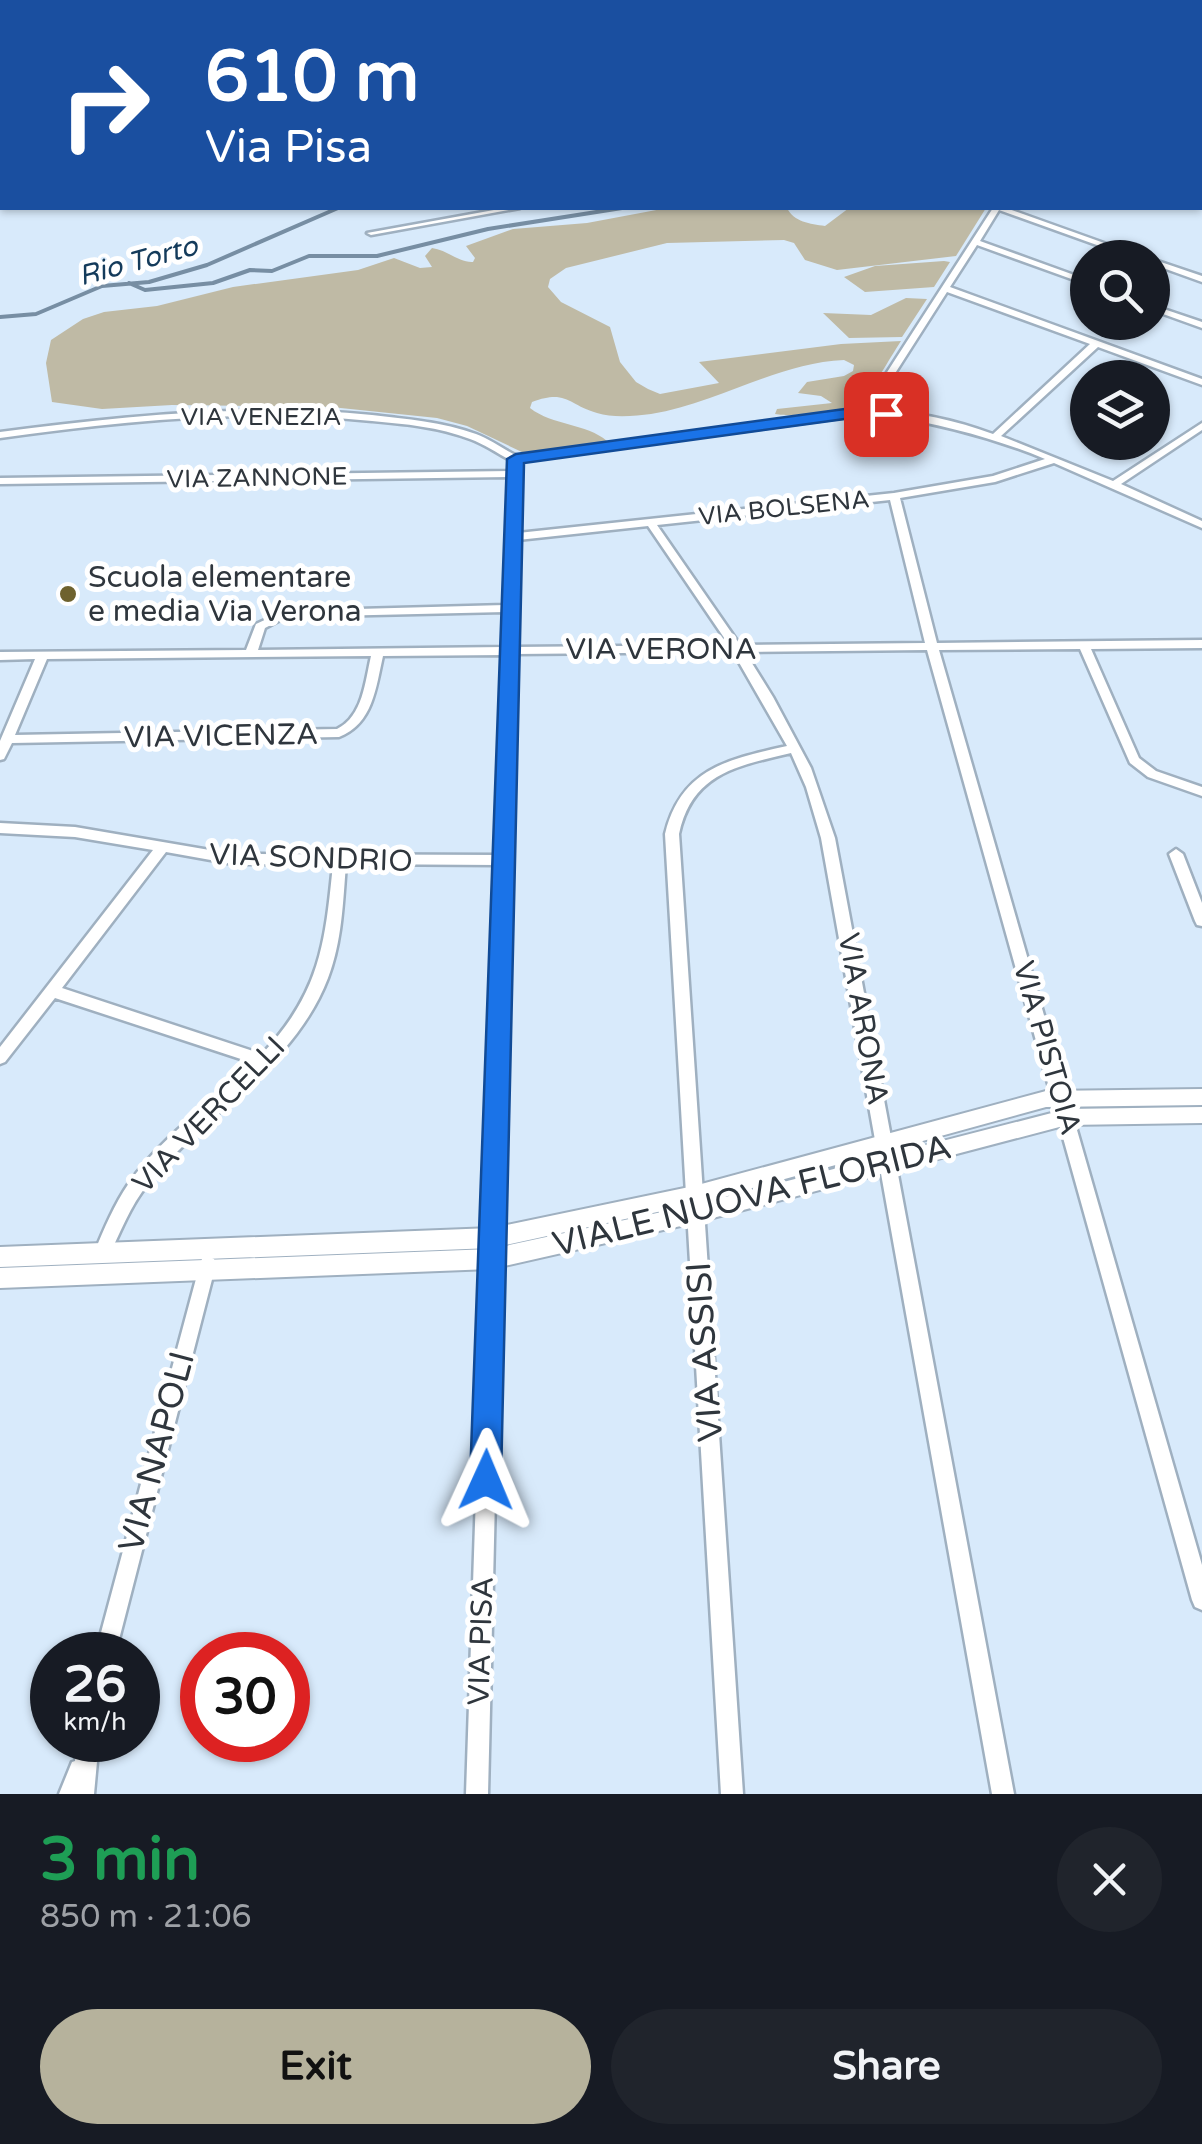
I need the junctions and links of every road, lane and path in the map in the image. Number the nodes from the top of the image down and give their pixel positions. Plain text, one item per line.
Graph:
1 (504, 210) edge
2 (997, 210) edge
3 (1004, 210) edge
4 (370, 233) dead end
5 (1090, 240) edge
6 (975, 242) junction
7 (1170, 267) edge
8 (1070, 277) edge
9 (1202, 278) edge
10 (948, 289) junction
11 (1170, 313) edge
12 (1202, 325) edge
13 (1097, 343) junction
14 (1202, 382) edge
15 (866, 412) junction
16 (1202, 426) edge
17 (0, 435) edge
18 (994, 438) junction
19 (1052, 460) junction
20 (515, 466) junction
21 (0, 481) edge
22 (1112, 486) junction
23 (894, 496) junction
24 (651, 522) junction
25 (1202, 525) edge
26 (513, 537) junction
27 (509, 608) junction
28 (1202, 644) edge
29 (1084, 645) junction
30 (932, 647) junction
31 (736, 648) junction
32 (509, 650) junction
33 (378, 652) junction
34 (251, 653) junction
35 (0, 656) edge
36 (43, 656) junction
37 (8, 738) junction
38 (795, 748) junction
39 (0, 756) edge
40 (1202, 792) edge
41 (0, 828) edge
42 (161, 849) junction
43 (1176, 854) dead end
44 (505, 860) junction
45 (340, 861) junction
46 (1202, 921) edge
47 (52, 991) junction
48 (0, 1058) edge
49 (265, 1061) junction
50 (1202, 1097) edge
51 (1064, 1107) junction
52 (1202, 1114) edge
53 (887, 1152) junction
54 (694, 1204) junction
55 (492, 1249) junction
56 (102, 1253) junction
57 (0, 1257) edge
58 (209, 1259) junction
59 (0, 1278) edge
60 (1202, 1600) edge
61 (111, 1632) edge
62 (83, 1762) edge
63 (82, 1765) junction
64 (70, 1794) edge
65 (83, 1794) edge
66 (477, 1794) edge
67 (732, 1794) edge
68 (1003, 1794) edge

1 - 4 street
2 - 6 street
3 - 5 street
6 - 8 street
6 - 10 street
7 - 9 street
10 - 13 street
10 - 15 street
11 - 12 street
13 - 14 street
13 - 18 street
15 - 18 street
15 - 20 street
16 - 22 street
17 - 20 street, VIA VENEZIA
18 - 19 street
19 - 22 street
19 - 23 street, VIA BOLSENA
20 - 21 street, VIA ZANNONE
20 - 26 street, VIA PISA
22 - 25 street
23 - 24 street, VIA BOLSENA
23 - 30 street, VIA PISTOIA
24 - 26 street, VIA BOLSENA
24 - 31 street, VIA ARONA
26 - 27 street, VIA PISA
27 - 32 street, VIA PISA
27 - 34 street
28 - 29 street, VIA VERONA
29 - 30 street, VIA VERONA
29 - 40 street
30 - 31 street, VIA VERONA
30 - 51 street, VIA PISTOIA
31 - 32 street, VIA VERONA
31 - 38 street, VIA ARONA
32 - 33 street, VIA VERONA
32 - 44 street, VIA PISA
33 - 34 street, VIA VERONA
33 - 37 street, VIA VICENZA
34 - 36 street, VIA VERONA
35 - 36 street, VIA VERONA
36 - 37 street
37 - 39 street
38 - 53 street, VIA ARONA
38 - 54 street, VIA ASSISI
41 - 42 street, VIA SONDRIO
42 - 45 street, VIA SONDRIO
42 - 47 street
43 - 46 street
44 - 45 street, VIA SONDRIO
44 - 55 street, VIA PISA
45 - 49 street, VIA VERCELLI
47 - 48 street
47 - 49 street
49 - 56 street, VIA VERCELLI
50 - 51 street, VIALE NUOVA FLORIDA
51 - 52 street, VIALE NUOVA FLORIDA
51 - 53 street, VIALE NUOVA FLORIDA
51 - 60 street, VIA PISTOIA
53 - 54 street, VIALE NUOVA FLORIDA
53 - 68 street, VIA ARONA
54 - 55 street, VIALE NUOVA FLORIDA
54 - 67 street, VIA ASSISI
55 - 58 street, VIALE NUOVA FLORIDA
55 - 66 street, VIA PISA
56 - 57 street, VIALE NUOVA FLORIDA
56 - 58 street, VIALE NUOVA FLORIDA
58 - 59 street, VIALE NUOVA FLORIDA
58 - 61 street, VIA NAPOLI
62 - 63 street
63 - 64 street
63 - 65 street

